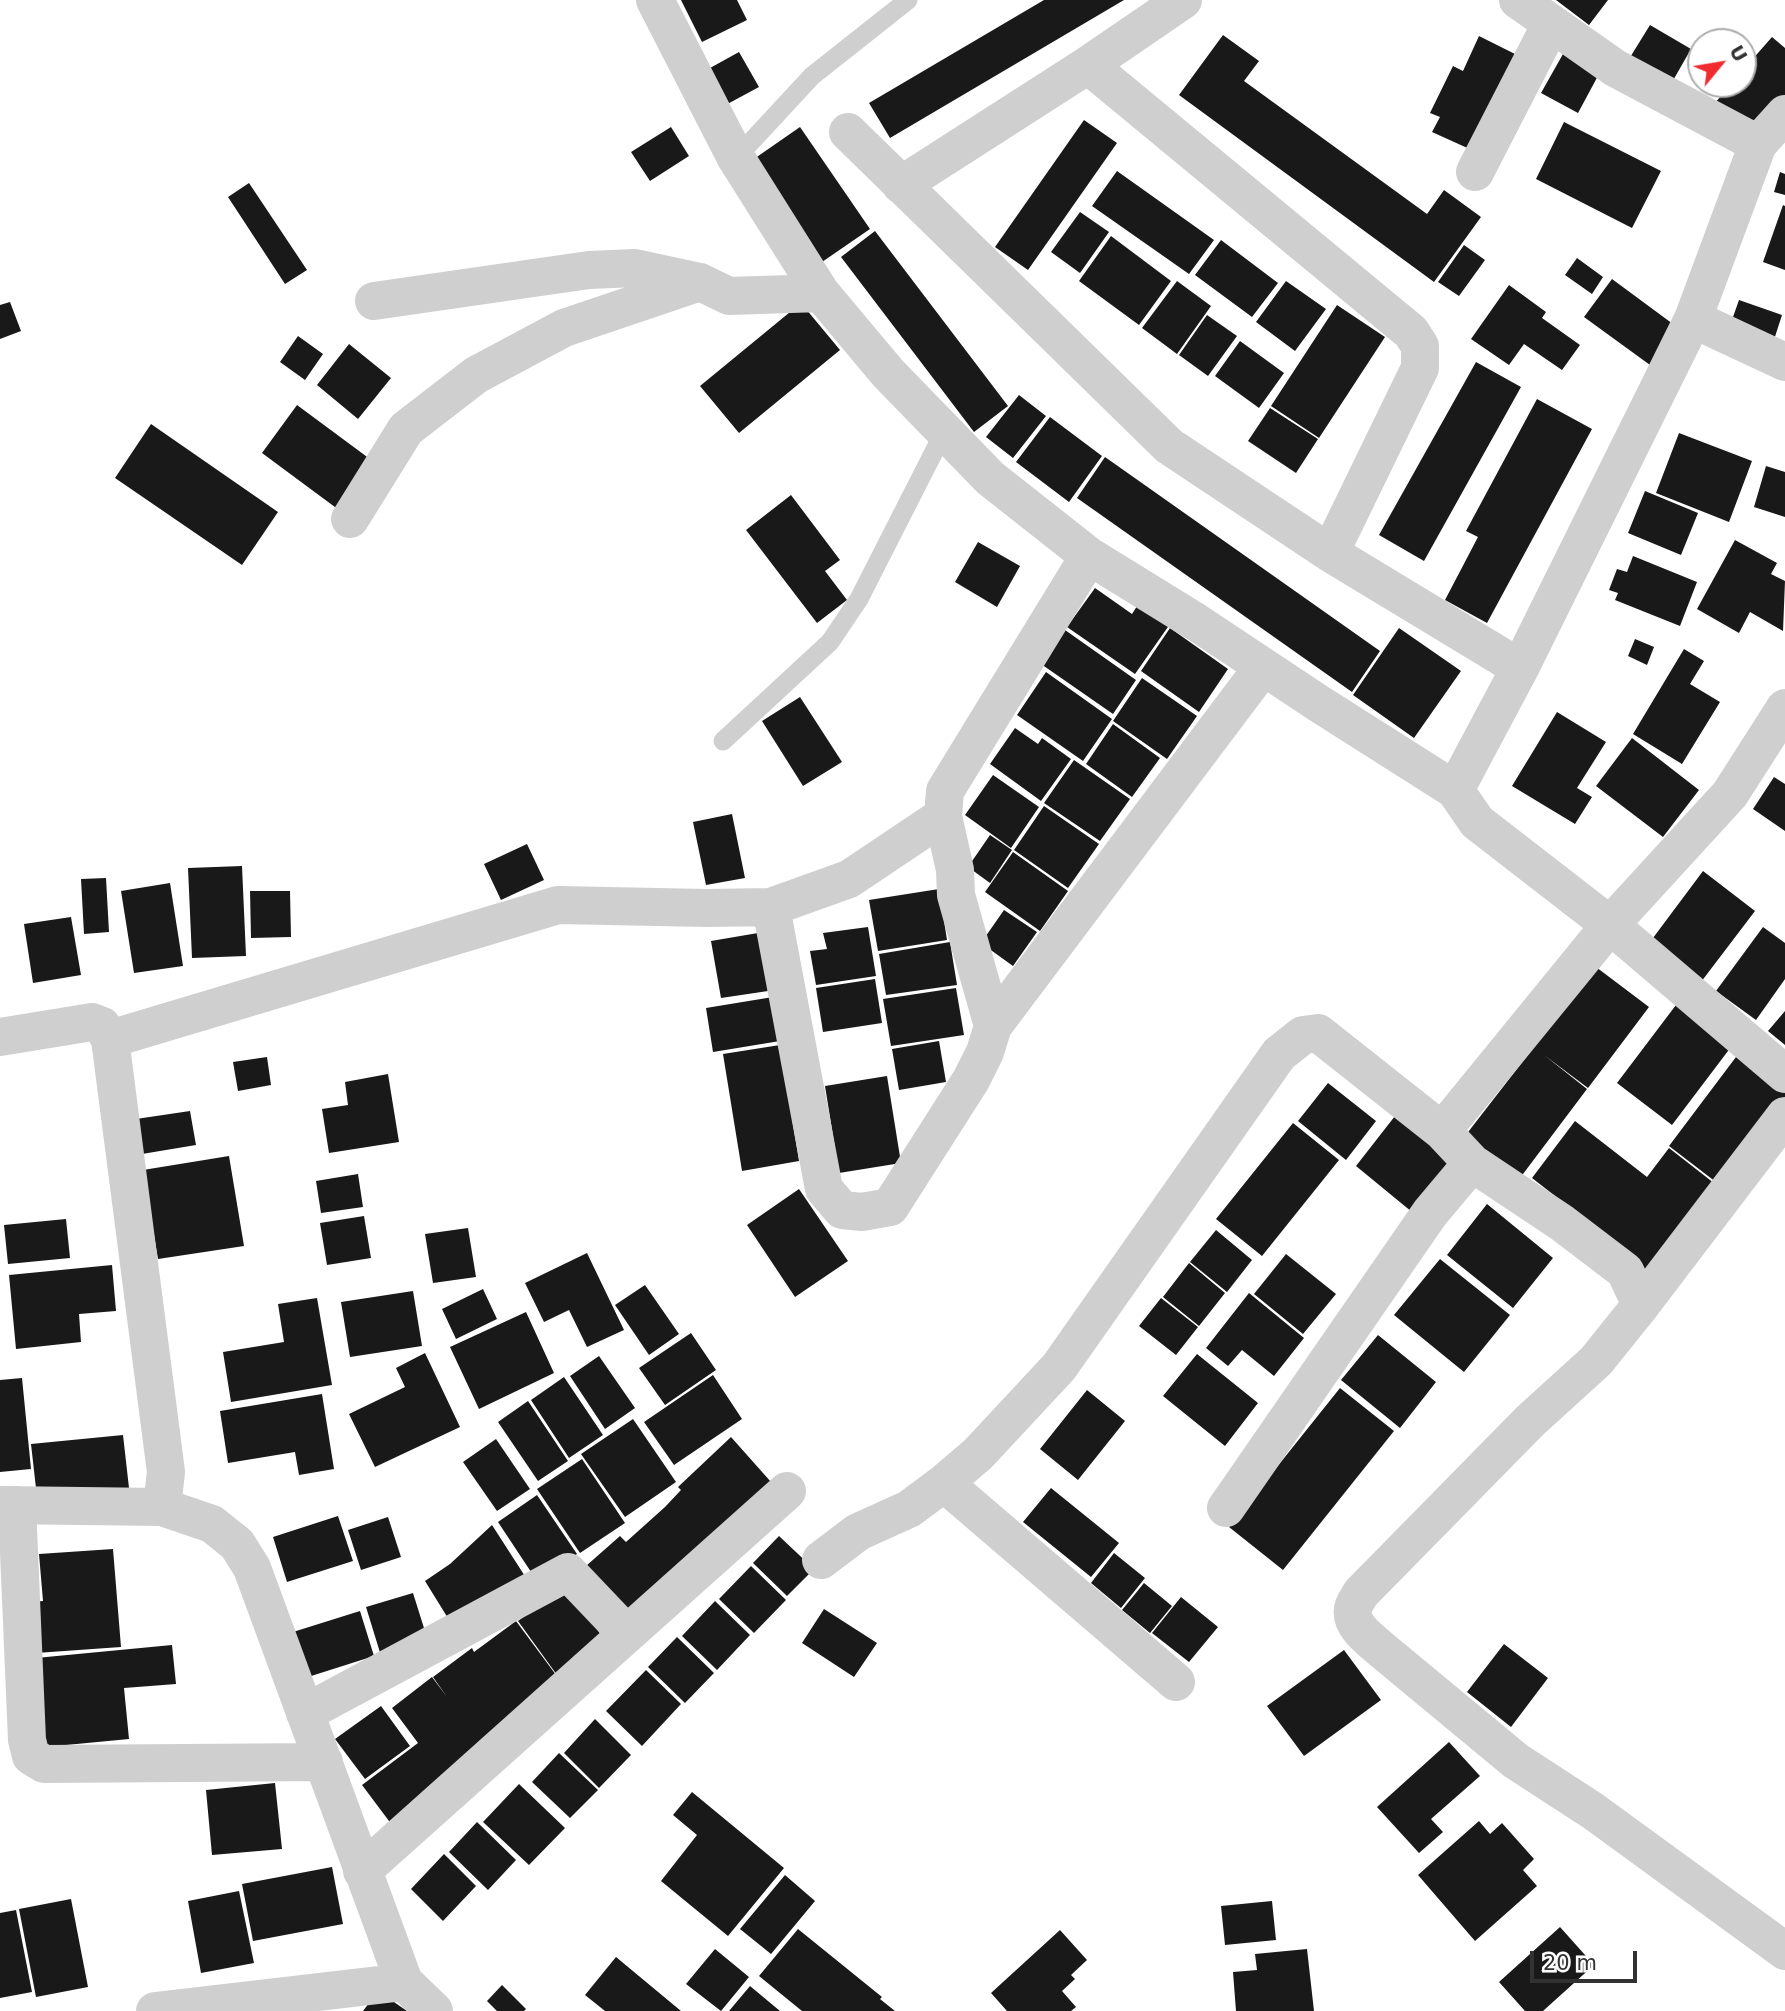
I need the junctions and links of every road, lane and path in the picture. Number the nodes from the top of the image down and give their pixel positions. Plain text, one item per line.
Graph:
1 (908, 0) edge
2 (1183, 0) edge
3 (1518, 0) edge
4 (663, 5) edge
5 (1551, 24) junction
6 (1088, 65) junction
7 (1785, 114) edge
8 (848, 132) dead end
9 (1758, 144) junction
10 (736, 158) junction
11 (1475, 172) dead end
12 (901, 185) junction
13 (700, 282) junction
14 (821, 293) junction
15 (374, 301) dead end
16 (1693, 319) junction
17 (1785, 362) edge
18 (944, 432) junction
19 (350, 519) dead end
20 (1329, 553) junction
21 (1089, 556) junction
22 (1263, 667) junction
23 (1520, 668) junction
24 (1785, 708) edge
25 (723, 741) dead end
26 (1455, 790) junction
27 (943, 816) junction
28 (771, 907) junction
29 (1610, 925) junction
30 (993, 1026) junction
31 (0, 1037) edge
32 (110, 1040) junction
33 (1785, 1074) edge
34 (1785, 1116) edge
35 (1442, 1131) junction
36 (1472, 1163) junction
37 (1641, 1306) junction
38 (944, 1483) junction
39 (787, 1491) dead end
40 (9, 1505) edge
41 (162, 1507) junction
42 (1226, 1508) dead end
43 (821, 1560) dead end
44 (627, 1634) junction
45 (1176, 1682) dead end
46 (305, 1713) junction
47 (324, 1762) junction
48 (362, 1871) junction
49 (1785, 1951) edge
50 (404, 1982) junction
51 (155, 2011) edge
52 (434, 2011) edge

1 - 10 lane
2 - 6 street
3 - 5 street
4 - 10 street
5 - 9 street
5 - 11 street
6 - 12 street
6 - 20 street
7 - 9 street
8 - 12 street
9 - 16 street
10 - 14 street
12 - 20 street
13 - 14 street
13 - 15 street
13 - 19 street
14 - 18 street
16 - 17 street
16 - 23 street
18 - 21 street
18 - 25 lane
20 - 23 street
21 - 22 street
21 - 27 street
22 - 26 street
22 - 30 street
23 - 26 street
24 - 29 street
26 - 29 street
27 - 28 street
27 - 30 street
28 - 30 street
28 - 32 street
29 - 33 street
29 - 35 street
31 - 32 street
32 - 41 street
34 - 37 street
35 - 36 street
35 - 38 street
36 - 37 street
36 - 42 street
37 - 49 street
38 - 43 street
38 - 45 street
39 - 44 street
40 - 41 street
40 - 47 street
41 - 46 street
44 - 46 street
44 - 48 street
46 - 47 street
47 - 48 street
48 - 50 street
50 - 51 street
50 - 52 street

